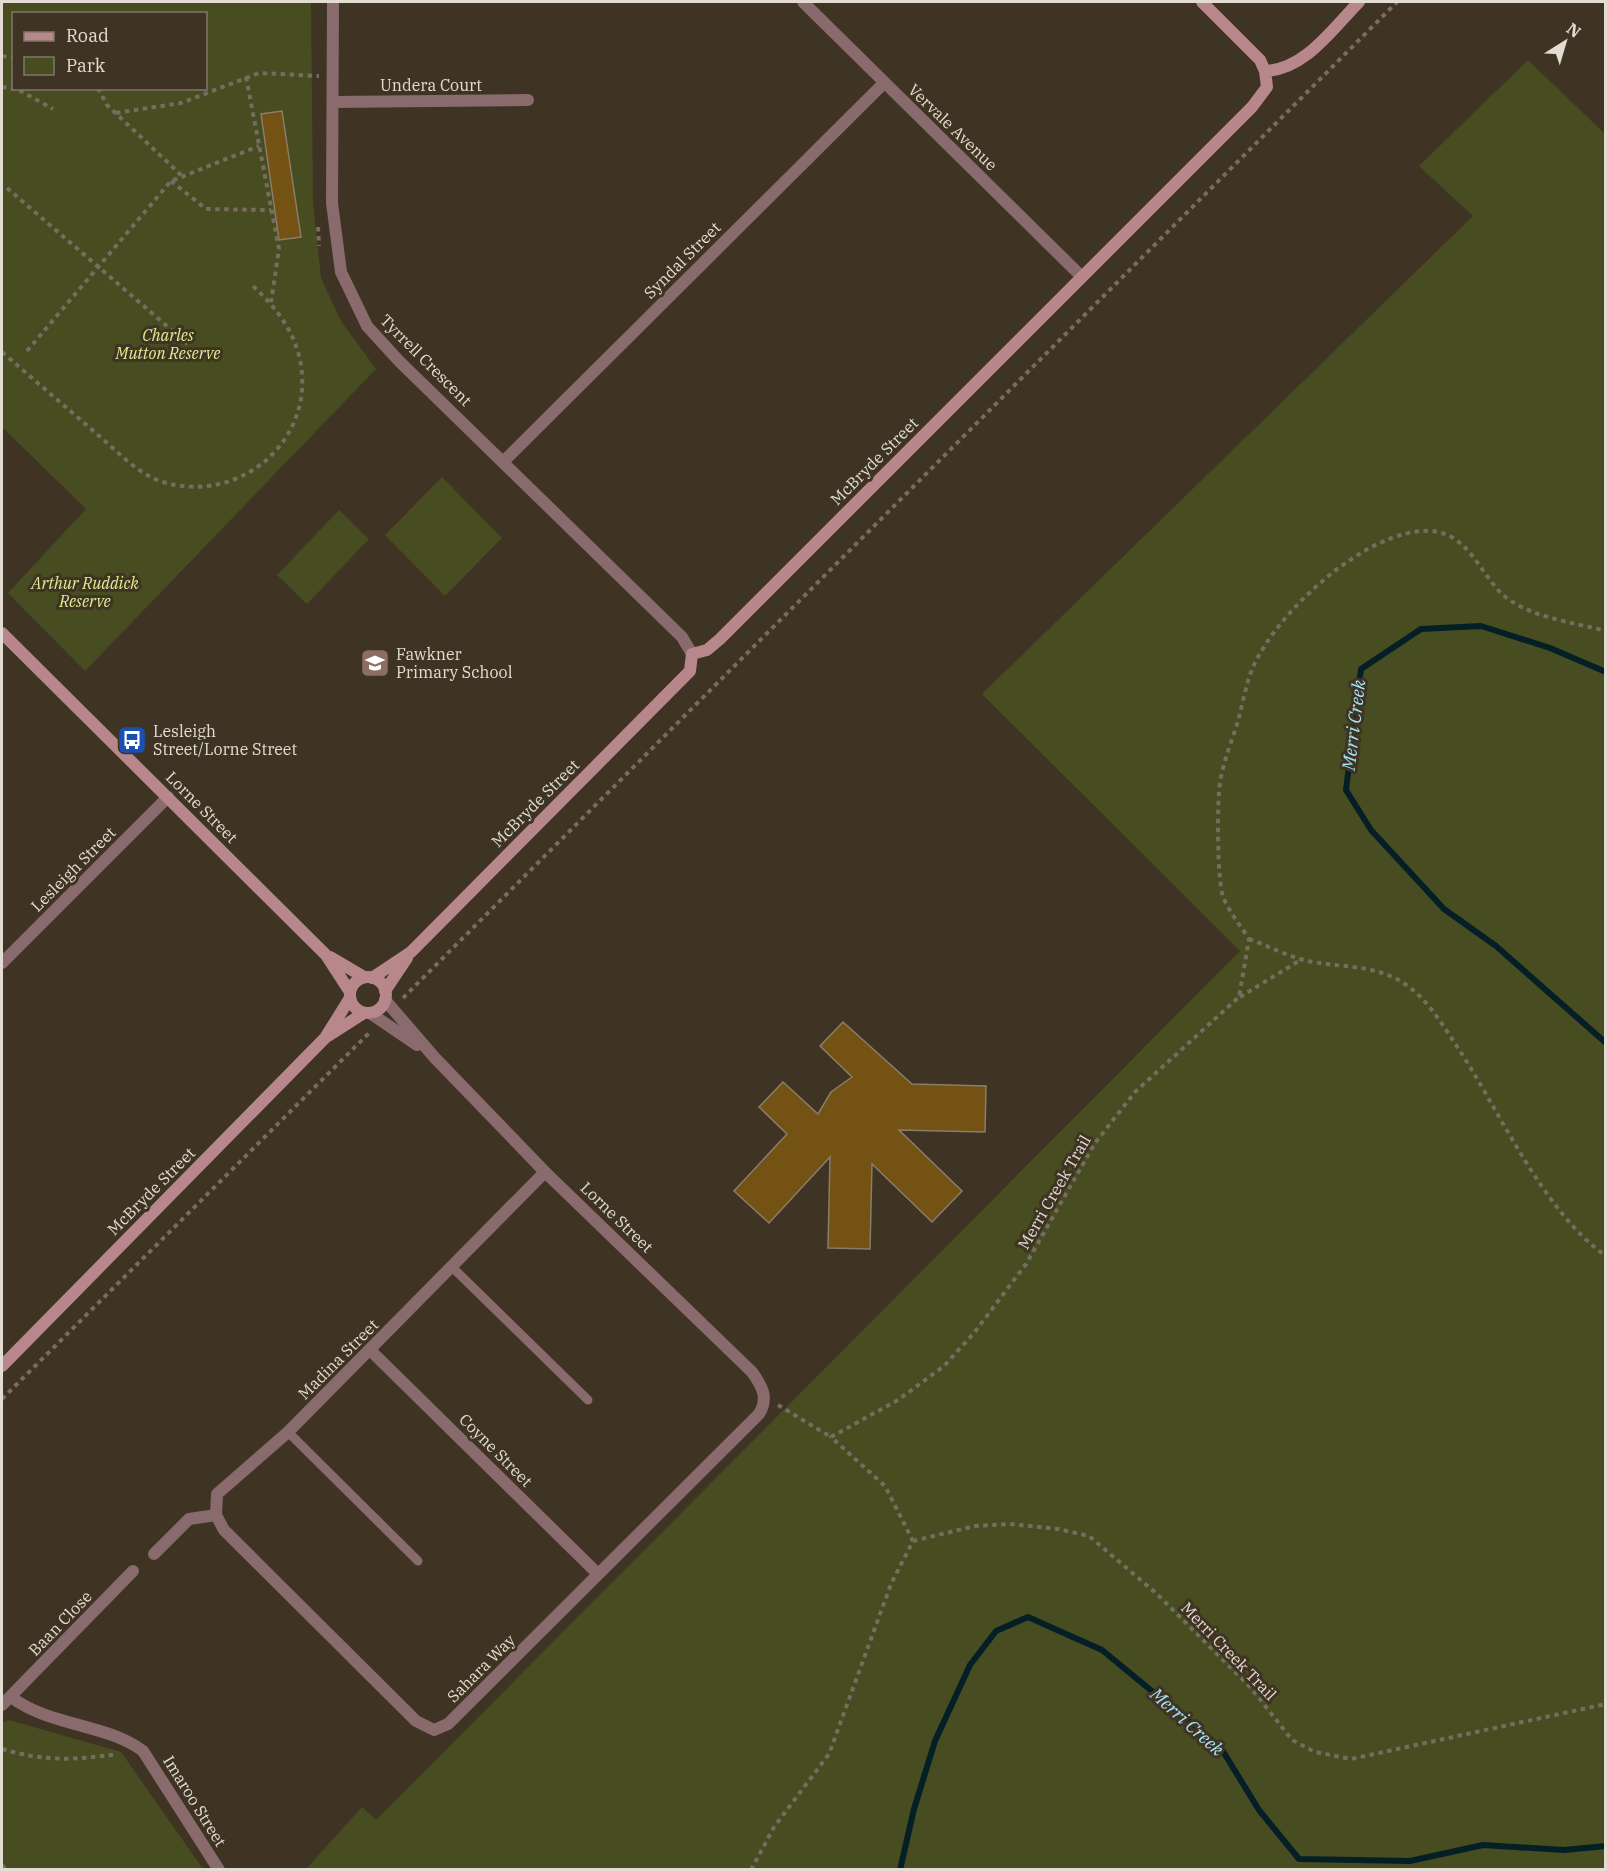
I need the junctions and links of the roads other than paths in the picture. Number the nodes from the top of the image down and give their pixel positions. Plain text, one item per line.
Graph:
1 (333, 2) edge
2 (803, 2) edge
3 (1202, 2) edge
4 (1359, 2) edge
5 (1265, 71) junction
6 (884, 83) junction
7 (528, 100) dead end
8 (333, 102) junction
9 (1081, 276) junction
10 (504, 461) junction
11 (2, 633) edge
12 (692, 654) junction
13 (168, 797) junction
14 (411, 952) junction
15 (327, 955) junction
16 (2, 963) edge
17 (368, 977) junction
18 (350, 995) junction
19 (388, 1000) junction
20 (367, 1013) junction
21 (325, 1038) junction
22 (435, 1058) junction
23 (545, 1172) junction
24 (452, 1267) junction
25 (370, 1350) junction
26 (2, 1366) edge
27 (588, 1400) dead end
28 (764, 1406) joint
29 (288, 1432) junction
30 (216, 1515) junction
31 (154, 1554) dead end
32 (418, 1561) dead end
33 (133, 1571) dead end
34 (598, 1574) junction
35 (6, 1701) edge
36 (219, 1869) edge

1 - 8 street, Tyrrell Crescent
2 - 6 street, Vervale Avenue
3 - 5 street
4 - 5 street
5 - 9 street, McBryde Street
6 - 9 street, Vervale Avenue
6 - 10 street, Syndal Street
7 - 8 street, Undera Court
8 - 10 street, Tyrrell Crescent
9 - 12 street, McBryde Street
10 - 12 street, Tyrrell Crescent
11 - 13 street, Lorne Street
12 - 14 street, McBryde Street
13 - 15 street, Lorne Street
13 - 16 street, Lesleigh Street
14 - 17 street, McBryde Street
14 - 19 street, McBryde Street
15 - 17 street, Lorne Street
15 - 18 street, Lorne Street
17 - 18 street
17 - 19 street
18 - 20 street
18 - 21 street, McBryde Street
19 - 20 street
19 - 22 street, Lorne Street
20 - 21 street, McBryde Street
20 - 22 street, Lorne Street
21 - 26 street, McBryde Street
22 - 23 street, Lorne Street
23 - 24 street, Madina Street
23 - 28 street, Lorne Street
24 - 25 street, Madina Street
24 - 27 lane
25 - 29 street, Madina Street
25 - 34 street, Coyne Street
28 - 34 street, Sahara Way
29 - 30 street, Madina Street
29 - 32 lane
30 - 31 street
30 - 34 street, Sahara Way
33 - 35 street, Baan Close
35 - 36 street, Imaroo Street

